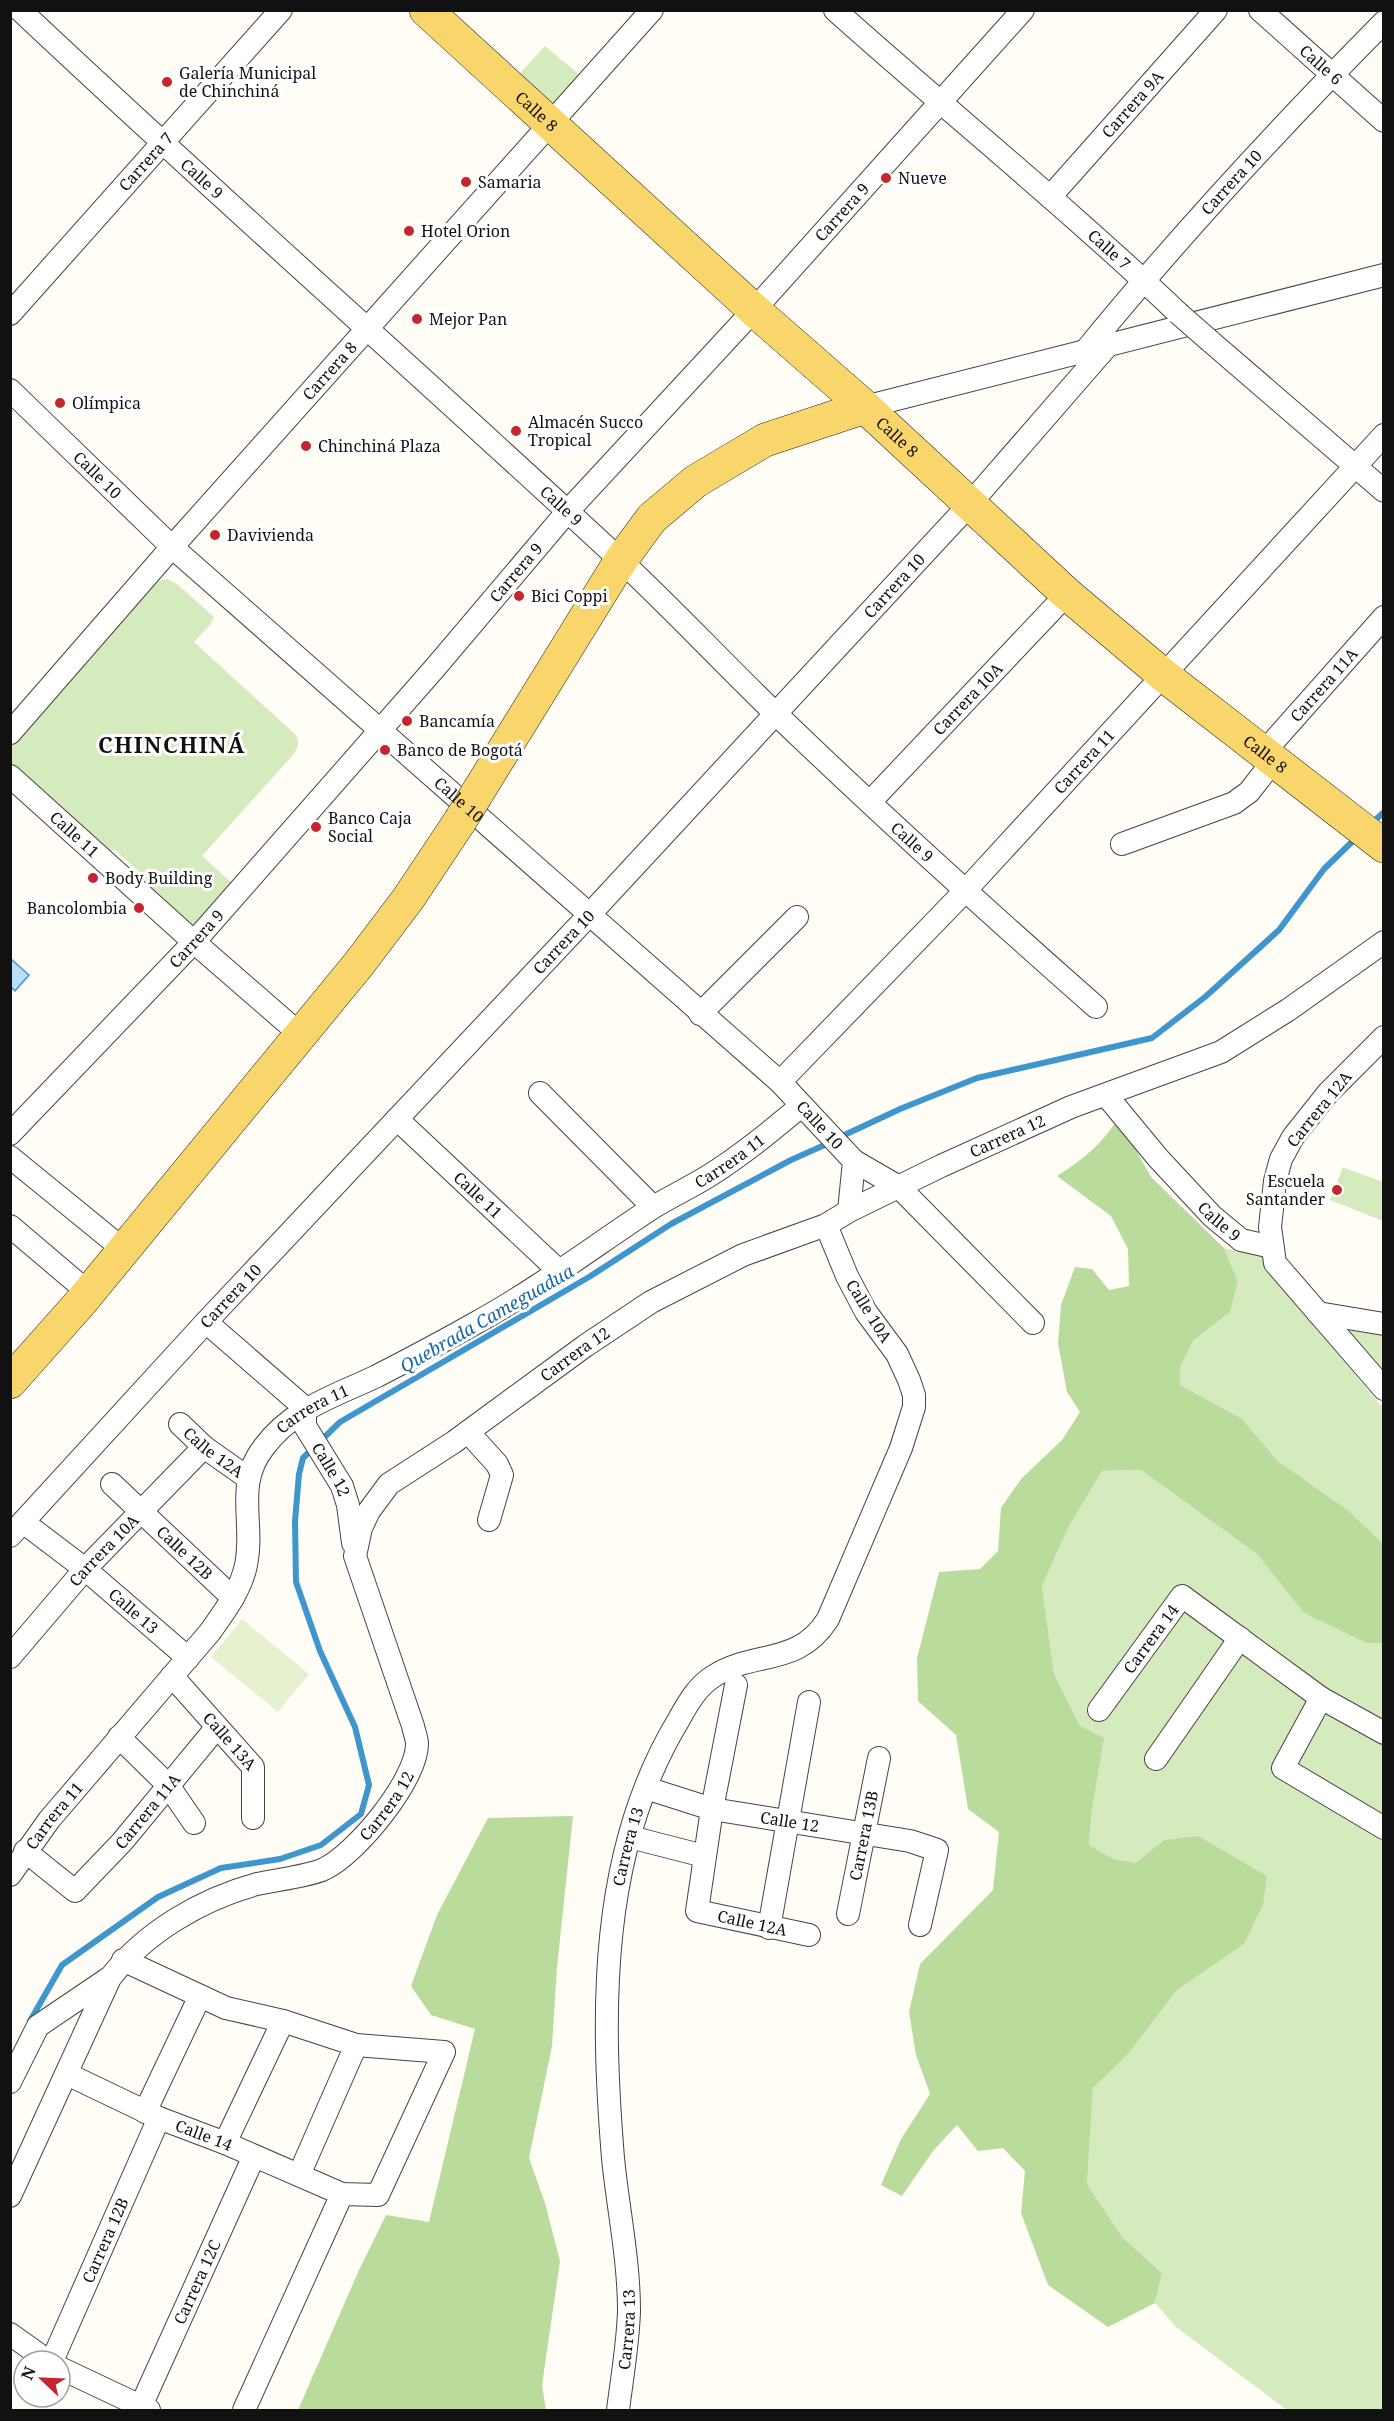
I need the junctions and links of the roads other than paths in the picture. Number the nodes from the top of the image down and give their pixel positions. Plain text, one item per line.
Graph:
1 (20, 10) edge
2 (281, 10) edge
3 (426, 10) edge
4 (652, 10) edge
5 (835, 10) edge
6 (1023, 10) edge
7 (1216, 10) edge
8 (1260, 10) edge
9 (1383, 22) edge
10 (1333, 74) junction
11 (940, 104) junction
12 (1383, 121) edge
13 (550, 125) junction
14 (163, 145) junction
15 (1050, 197) junction
16 (1383, 275) edge
17 (1143, 280) junction
18 (754, 310) junction
19 (10, 314) edge
20 (368, 328) junction
21 (1109, 344) junction
22 (1086, 350) junction
23 (10, 390) edge
24 (865, 408) junction
25 (1383, 435) edge
26 (1355, 466) junction
27 (1383, 491) edge
28 (969, 506) junction
29 (567, 512) junction
30 (172, 548) junction
31 (621, 560) junction
32 (1067, 594) junction
33 (1383, 617) edge
34 (1162, 674) junction
35 (775, 713) junction
36 (381, 729) junction
37 (10, 733) edge
38 (1269, 756) junction
39 (10, 776) edge
40 (870, 802) junction
41 (1122, 844) dead end
42 (1383, 846) edge
43 (965, 891) junction
44 (590, 914) junction
45 (797, 917) dead end
46 (194, 942) junction
47 (1383, 942) edge
48 (1096, 1007) dead end
49 (700, 1014) junction
50 (301, 1035) junction
51 (1378, 1051) edge
52 (780, 1082) junction
53 (540, 1094) dead end
54 (1106, 1095) junction
55 (801, 1106) junction
56 (397, 1119) junction
57 (10, 1134) edge
58 (848, 1155) junction
59 (10, 1157) edge
60 (899, 1187) junction
61 (653, 1207) junction
62 (849, 1211) junction
63 (826, 1225) junction
64 (10, 1226) edge
65 (123, 1250) junction
66 (1273, 1255) junction
67 (560, 1271) junction
68 (88, 1293) junction
69 (1318, 1313) junction
70 (206, 1322) junction
71 (1033, 1323) dead end
72 (1383, 1324) edge
73 (10, 1382) edge
74 (1383, 1389) edge
75 (914, 1395) joint
76 (305, 1417) junction
77 (180, 1424) dead end
78 (468, 1432) junction
79 (204, 1446) junction
80 (248, 1478) junction
81 (112, 1484) dead end
82 (141, 1511) junction
83 (489, 1520) dead end
84 (17, 1529) edge
85 (354, 1556) junction
86 (85, 1569) junction
87 (233, 1598) junction
88 (1240, 1638) junction
89 (10, 1657) edge
90 (188, 1658) junction
91 (172, 1676) junction
92 (736, 1685) dead end
93 (1321, 1698) junction
94 (809, 1702) dead end
95 (1100, 1710) dead end
96 (217, 1727) junction
97 (1383, 1733) edge
98 (119, 1737) junction
99 (879, 1758) dead end
100 (1156, 1759) dead end
101 (168, 1785) junction
102 (646, 1788) junction
103 (712, 1809) junction
104 (253, 1818) dead end
105 (788, 1820) junction
106 (194, 1823) dead end
107 (1383, 1828) edge
108 (865, 1833) junction
109 (630, 1837) junction
110 (25, 1851) junction
111 (704, 1856) junction
112 (11, 1875) edge
113 (848, 1914) dead end
114 (920, 1925) dead end
115 (769, 1928) junction
116 (809, 1935) dead end
117 (116, 1969) junction
118 (200, 1996) junction
119 (48, 2019) junction
120 (283, 2021) junction
121 (80, 2045) junction
122 (356, 2045) junction
123 (67, 2074) junction
124 (10, 2082) edge
125 (152, 2115) junction
126 (225, 2143) junction
127 (254, 2156) junction
128 (299, 2175) junction
129 (342, 2194) junction
130 (10, 2196) edge
131 (10, 2334) edge
132 (32, 2349) edge
133 (55, 2349) edge
134 (72, 2374) edge
135 (145, 2408) edge
136 (244, 2410) edge
137 (618, 2410) edge

1 - 14 street, Calle 9
2 - 14 street, Carrera 7
3 - 13 main road, Calle 8
4 - 13 street, Carrera 8
5 - 11 street, Calle 7
6 - 11 street, Carrera 9
7 - 15 street, Carrera 9A
8 - 10 street, Calle 6
9 - 10 street, Carrera 10
10 - 12 street, Calle 6
10 - 17 street, Carrera 10
11 - 15 street, Calle 7
11 - 18 street, Carrera 9
13 - 18 main road, Calle 8
13 - 20 street, Carrera 8
14 - 19 street, Carrera 7
14 - 20 street, Calle 9
15 - 17 street, Calle 7
16 - 21 street
17 - 22 street, Carrera 10
17 - 26 street, Calle 7, bridge
18 - 24 main road, Calle 8
18 - 29 street, Carrera 9
20 - 29 street, Calle 9
20 - 30 street, Carrera 8
21 - 22 street
21 - 28 street, Carrera 10
22 - 24 street
23 - 30 street, Calle 10
24 - 28 main road, Calle 8
24 - 31 main road
25 - 26 street, Carrera 11
26 - 27 street, Calle 7
26 - 34 street, Carrera 11
28 - 32 main road, Calle 8
28 - 35 street, Carrera 10
29 - 31 street, Calle 9
29 - 36 street, Carrera 9
30 - 36 street, Calle 10
30 - 37 street, Carrera 8
31 - 35 street, Calle 9
31 - 50 main road
32 - 34 main road, Calle 8
32 - 40 street, Carrera 10A
33 - 38 street, Carrera 11A
34 - 38 main road, Calle 8
34 - 43 street, Carrera 11
35 - 40 street, Calle 9
35 - 44 street, Carrera 10
36 - 44 street, Calle 10
36 - 46 street, Carrera 9
38 - 41 street, Carrera 11A
38 - 42 main road, Calle 8
39 - 46 street, Calle 11
40 - 43 street, Calle 9
43 - 48 street, Calle 9
43 - 52 street, Carrera 11
44 - 49 street, Calle 10
44 - 56 street, Carrera 10
45 - 49 street
46 - 50 street, Calle 11
46 - 57 street, Carrera 9
47 - 54 street, Carrera 12
49 - 52 street, Calle 10
50 - 65 main road
51 - 66 street, Carrera 12A
52 - 55 street, Calle 10
53 - 61 street
54 - 60 street, Carrera 12
54 - 66 street, Calle 9
55 - 58 street, Calle 10
55 - 61 street, Carrera 11
56 - 67 street, Calle 11
56 - 70 street, Carrera 10
58 - 60 street, Calle 10
58 - 62 street, Calle 10
59 - 65 street
60 - 62 street, Carrera 12
60 - 71 street, Calle 10
61 - 67 street, Carrera 11
62 - 63 street, Carrera 12
63 - 75 street, Calle 10A
63 - 78 street, Carrera 12
64 - 68 street
65 - 68 main road
66 - 69 street
67 - 76 street, Carrera 11
68 - 73 main road
69 - 72 street
69 - 74 street
70 - 76 street, Calle 12
70 - 84 street, Carrera 10
75 - 102 street, Carrera 13
76 - 80 street, Carrera 11
76 - 85 street, Calle 12
77 - 79 street, Calle 12A
78 - 83 street
78 - 85 street, Carrera 12
79 - 80 street, Calle 12A
79 - 82 street, Carrera 10A
80 - 87 street, Carrera 11
81 - 82 street, Calle 12B
82 - 86 street, Carrera 10A
82 - 87 street, Calle 12B
84 - 86 street, Calle 13
85 - 117 street, Carrera 12
86 - 89 street, Carrera 10A
86 - 90 street, Calle 13
87 - 90 street, Carrera 11
88 - 93 street, Carrera 14
88 - 95 street, Carrera 14
88 - 100 street
90 - 91 street, Carrera 11
91 - 96 street, Calle 13A
91 - 98 street, Carrera 11
92 - 103 street
93 - 97 street, Carrera 14
93 - 107 street
94 - 105 street
96 - 101 street, Carrera 11A
96 - 104 street, Calle 13A
98 - 101 street
98 - 110 street, Carrera 11
99 - 108 street, Carrera 13B
101 - 106 street
101 - 110 street, Carrera 11A
102 - 103 street, Calle 12
102 - 109 street, Carrera 13
103 - 105 street, Calle 12
103 - 111 street
105 - 108 street, Calle 12
105 - 115 street
108 - 113 street, Carrera 13B
108 - 114 street, Calle 12
109 - 111 street
109 - 137 street, Carrera 13
110 - 112 street, Carrera 11
111 - 115 street, Calle 12A
115 - 116 street, Calle 12A
117 - 118 street
117 - 119 street, Carrera 12
117 - 121 street, Carrera 12
118 - 120 street
118 - 125 street, Carrera 12B
119 - 121 street
119 - 124 street, Carrera 12
120 - 122 street
120 - 126 street
121 - 123 street, Carrera 12
122 - 128 street
122 - 129 street
123 - 125 street, Calle 14
123 - 130 street, Carrera 12
125 - 126 street, Calle 14
125 - 133 street, Carrera 12B
126 - 127 street, Calle 14
127 - 128 street, Calle 14
127 - 135 street, Carrera 12C
128 - 129 street, Calle 14
129 - 136 street
131 - 132 street
134 - 135 street

